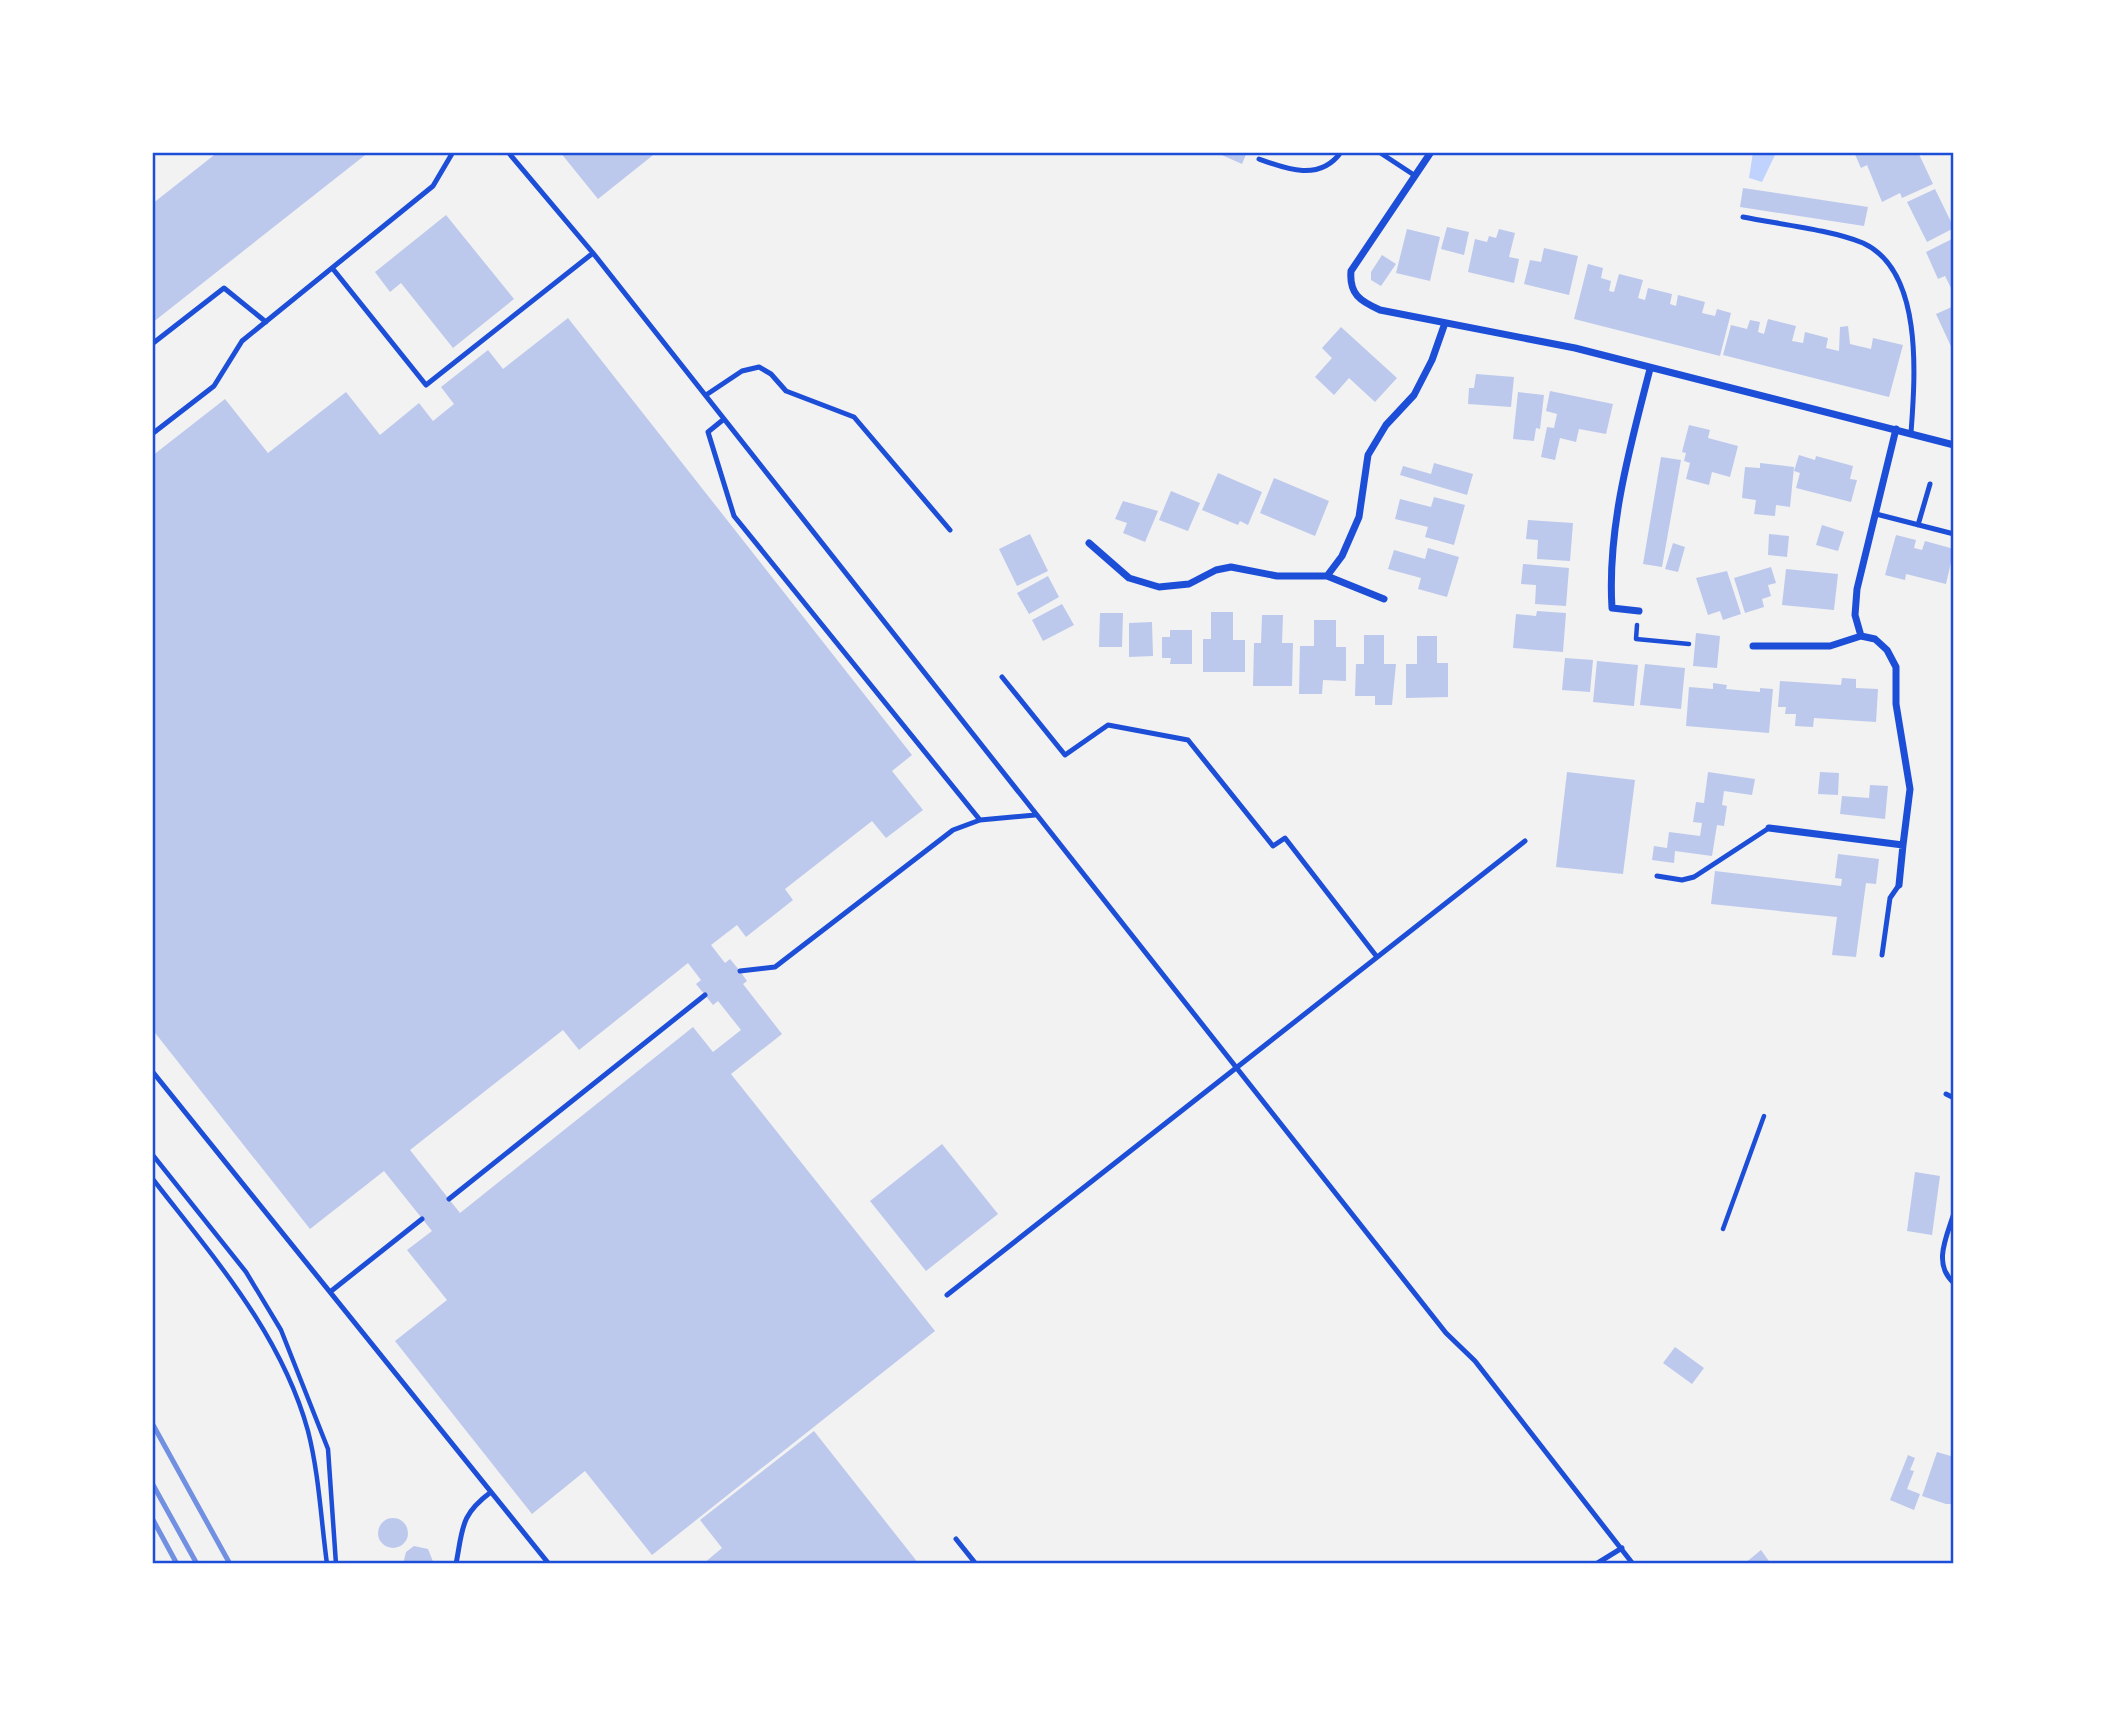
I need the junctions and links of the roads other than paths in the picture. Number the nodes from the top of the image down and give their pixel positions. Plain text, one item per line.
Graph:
1 (453, 152) edge
2 (508, 152) edge
3 (1341, 152) edge
4 (1379, 152) edge
5 (1431, 152) edge
6 (1259, 159) dead end
7 (1414, 176) junction
8 (1744, 217) dead end
9 (593, 253) junction
10 (333, 269) junction
11 (266, 322) junction
12 (1446, 323) junction
13 (152, 344) edge
14 (1650, 369) junction
15 (706, 395) junction
16 (724, 419) junction
17 (1896, 429) junction
18 (1911, 433) junction
19 (152, 434) edge
20 (1954, 444) edge
21 (1930, 484) dead end
22 (1876, 514) junction
23 (1918, 525) junction
24 (950, 530) dead end
25 (1954, 534) edge
26 (1089, 543) dead end
27 (1327, 576) junction
28 (1384, 599) dead end
29 (1639, 611) road end
30 (1861, 636) junction
31 (1753, 646) dead end
32 (1002, 677) dead end
33 (1035, 815) junction
34 (980, 820) junction
35 (1769, 828) joint
36 (1525, 841) dead end
37 (1903, 845) junction
38 (1657, 876) dead end
39 (1899, 885) joint
40 (1882, 955) dead end
41 (1377, 957) junction
42 (740, 971) dead end
43 (705, 995) dead end
44 (1236, 1067) junction
45 (152, 1071) edge
46 (1946, 1094) dead end
47 (1954, 1098) edge
48 (449, 1199) dead end
49 (1954, 1213) edge
50 (422, 1219) dead end
51 (1954, 1283) edge
52 (330, 1292) junction
53 (947, 1295) dead end
54 (491, 1492) junction
55 (956, 1539) dead end
56 (1622, 1548) junction
57 (456, 1564) edge
58 (548, 1564) edge
59 (976, 1564) edge
60 (1595, 1564) edge
61 (1633, 1564) edge

1 - 10 lane
2 - 9 lane
3 - 6 lane
4 - 7 lane
5 - 7 street
7 - 12 street
8 - 18 lane
9 - 10 lane
9 - 15 lane
10 - 11 lane
11 - 13 lane
11 - 19 lane
12 - 14 street
12 - 27 street
14 - 17 street
14 - 29 street
15 - 16 lane
15 - 24 lane
16 - 33 lane
16 - 34 lane
17 - 18 street
17 - 22 street
18 - 20 street
21 - 23 lane
22 - 23 lane
22 - 30 street
23 - 25 lane
26 - 27 street
27 - 28 street
30 - 31 street
30 - 37 street
32 - 41 lane
33 - 34 lane
33 - 44 lane
34 - 42 lane
35 - 37 street
35 - 38 lane
36 - 41 lane
37 - 39 street
39 - 40 lane
41 - 44 lane
43 - 48 lane
44 - 53 lane
44 - 56 lane
45 - 52 lane
46 - 47 lane
49 - 51 lane
50 - 52 lane
52 - 54 lane
54 - 57 lane
54 - 58 lane
55 - 59 lane
56 - 60 lane
56 - 61 lane

